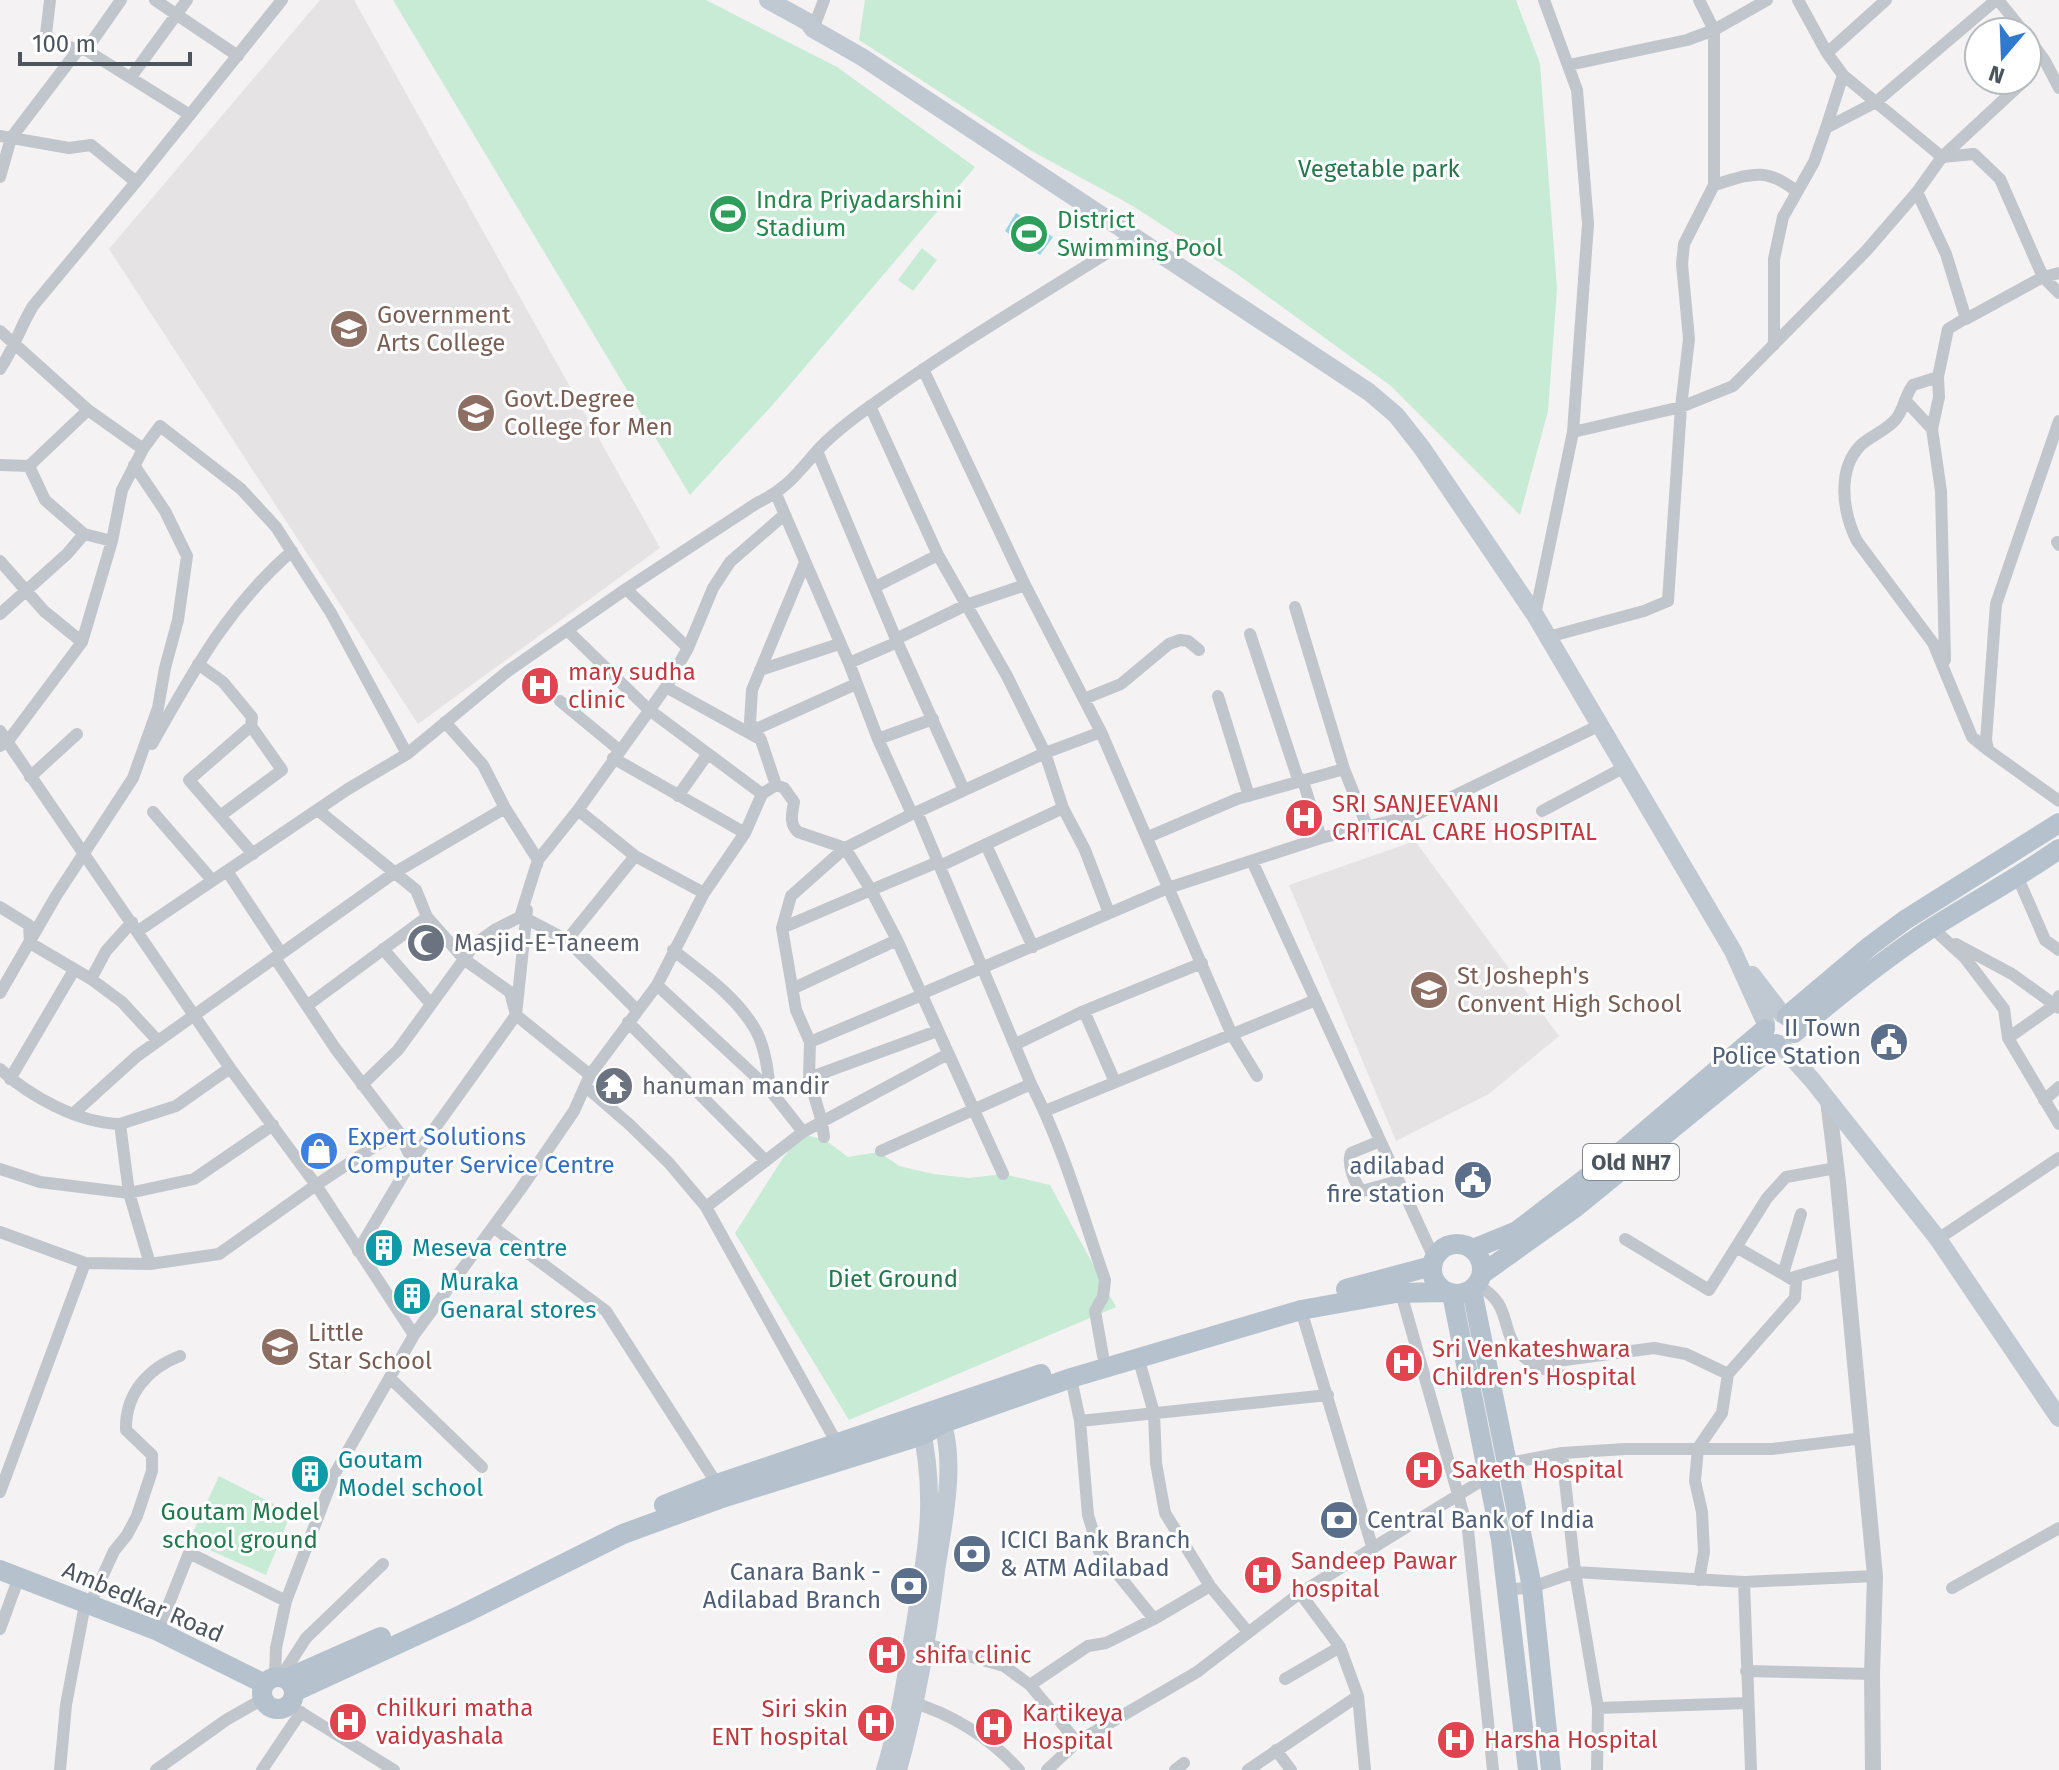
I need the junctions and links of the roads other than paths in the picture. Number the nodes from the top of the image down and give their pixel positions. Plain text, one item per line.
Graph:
1 (50, 0) edge
2 (121, 0) edge
3 (155, 0) edge
4 (187, 0) edge
5 (282, 0) edge
6 (768, 0) edge
7 (824, 0) edge
8 (1544, 0) edge
9 (1699, 0) edge
10 (1767, 0) edge
11 (1798, 0) edge
12 (1886, 0) edge
13 (1997, 0) edge
14 (178, 14) junction
15 (2011, 16) edge
16 (813, 29) junction
17 (1714, 30) junction
18 (82, 50) junction
19 (1827, 53) junction
20 (238, 56) junction
21 (2043, 58) edge
22 (2045, 61) joint
23 (1569, 65) junction
24 (1843, 75) junction
25 (131, 77) junction
26 (2059, 88) edge
27 (2008, 96) edge
28 (1876, 102) junction
29 (190, 115) junction
30 (1826, 128) junction
31 (5, 137) edge
32 (1942, 157) junction
33 (0, 177) edge
34 (136, 182) junction
35 (1714, 185) junction
36 (1797, 192) junction
37 (1917, 192) junction
38 (1134, 236) junction
39 (2059, 273) edge
40 (2043, 277) junction
41 (2059, 293) edge
42 (1966, 318) junction
43 (0, 331) edge
44 (16, 345) junction
45 (1774, 345) junction
46 (0, 369) edge
47 (923, 369) junction
48 (1938, 377) junction
49 (1905, 400) junction
50 (870, 406) junction
51 (1681, 407) junction
52 (88, 410) junction
53 (1920, 417) junction
54 (1896, 419) junction
55 (2059, 421) edge
56 (1932, 429) junction
57 (1573, 432) junction
58 (143, 449) junction
59 (817, 451) junction
60 (0, 465) edge
61 (134, 465) junction
62 (29, 466) junction
63 (776, 494) junction
64 (784, 515) junction
65 (84, 534) junction
66 (112, 541) junction
67 (292, 551) junction
68 (938, 555) junction
69 (0, 561) edge
70 (804, 565) junction
71 (1025, 585) junction
72 (875, 587) junction
73 (626, 589) junction
74 (26, 591) junction
75 (966, 605) junction
76 (1295, 607) dead end
77 (0, 614) edge
78 (1535, 615) junction
79 (568, 631) junction
80 (1250, 634) dead end
81 (1548, 637) junction
82 (896, 639) junction
83 (82, 642) junction
84 (839, 644) junction
85 (688, 648) junction
86 (1199, 650) dead end
87 (849, 663) junction
88 (198, 664) junction
89 (760, 670) junction
90 (1945, 670) junction
91 (856, 684) junction
92 (666, 687) junction
93 (1218, 696) dead end
94 (1084, 699) junction
95 (560, 701) dead end
96 (648, 709) junction
97 (933, 719) junction
98 (445, 722) junction
99 (1600, 725) junction
100 (251, 726) junction
101 (1101, 732) junction
102 (77, 734) dead end
103 (757, 735) junction
104 (3, 739) edge
105 (878, 739) junction
106 (1988, 750) junction
107 (1045, 753) junction
108 (407, 754) junction
109 (615, 755) junction
110 (707, 755) junction
111 (1625, 767) junction
112 (1344, 769) junction
113 (30, 777) junction
114 (133, 778) junction
115 (1303, 781) junction
116 (776, 785) junction
117 (964, 790) junction
118 (762, 794) junction
119 (678, 796) junction
120 (1249, 796) junction
121 (2059, 801) edge
122 (505, 808) junction
123 (1063, 808) junction
124 (578, 810) junction
125 (319, 811) junction
126 (1542, 811) dead end
127 (153, 812) dead end
128 (914, 813) junction
129 (220, 816) junction
130 (2059, 823) edge
131 (1367, 826) junction
132 (745, 833) junction
133 (1148, 837) junction
134 (1321, 838) junction
135 (986, 845) junction
136 (845, 848) junction
137 (2059, 849) edge
138 (253, 854) junction
139 (85, 856) junction
140 (635, 856) junction
141 (538, 860) junction
142 (1252, 861) junction
143 (939, 864) junction
144 (227, 871) junction
145 (394, 873) junction
146 (2018, 878) junction
147 (212, 880) junction
148 (1168, 888) junction
149 (871, 890) junction
150 (704, 893) junction
151 (0, 907) edge
152 (1109, 913) junction
153 (427, 917) junction
154 (525, 918) junction
155 (135, 927) junction
156 (782, 928) junction
157 (1934, 933) junction
158 (567, 940) junction
159 (897, 940) junction
160 (30, 943) junction
161 (1033, 947) junction
162 (383, 949) junction
163 (673, 950) junction
164 (2059, 950) edge
165 (278, 956) junction
166 (465, 960) junction
167 (1202, 963) junction
168 (981, 968) junction
169 (74, 970) junction
170 (91, 979) junction
171 (657, 985) junction
172 (794, 988) junction
173 (0, 993) edge
174 (922, 994) junction
175 (1316, 1000) junction
176 (430, 1003) junction
177 (2058, 1003) edge
178 (308, 1005) junction
179 (637, 1010) junction
180 (1084, 1011) junction
181 (195, 1013) junction
182 (516, 1015) junction
183 (628, 1022) junction
184 (1780, 1030) junction
185 (937, 1031) junction
186 (1232, 1035) junction
187 (2008, 1038) junction
188 (158, 1041) junction
189 (810, 1042) junction
190 (1016, 1044) junction
191 (948, 1054) junction
192 (230, 1068) junction
193 (0, 1069) edge
194 (1257, 1076) dead end
195 (809, 1078) junction
196 (10, 1079) junction
197 (588, 1081) junction
198 (1115, 1082) junction
199 (1031, 1084) junction
200 (362, 1085) junction
201 (2059, 1087) edge
202 (770, 1090) junction
203 (1828, 1100) junction
204 (2044, 1100) junction
205 (973, 1111) junction
206 (1045, 1111) junction
207 (74, 1113) junction
208 (822, 1122) junction
209 (120, 1124) junction
210 (2059, 1124) edge
211 (273, 1125) junction
212 (398, 1131) junction
213 (803, 1132) junction
214 (824, 1137) dead end
215 (1380, 1141) junction
216 (881, 1151) dead end
217 (2059, 1158) edge
218 (412, 1160) junction
219 (766, 1161) junction
220 (1836, 1168) junction
221 (0, 1169) edge
222 (1003, 1174) dead end
223 (1398, 1181) junction
224 (316, 1185) junction
225 (129, 1193) junction
226 (706, 1207) junction
227 (1801, 1214) dead end
228 (493, 1227) junction
229 (0, 1232) edge
230 (1625, 1239) dead end
231 (1938, 1239) junction
232 (1736, 1247) junction
233 (1473, 1249) junction
234 (358, 1251) junction
235 (1433, 1262) junction
236 (1846, 1262) junction
237 (85, 1263) junction
238 (150, 1264) junction
239 (1787, 1276) junction
240 (1466, 1287) junction
241 (1401, 1293) junction
242 (1301, 1310) junction
243 (414, 1335) junction
244 (180, 1356) dead end
245 (1103, 1356) junction
246 (1138, 1357) junction
247 (1535, 1364) junction
248 (1728, 1374) junction
249 (390, 1378) junction
250 (1071, 1378) junction
251 (1585, 1382) dead end
252 (1328, 1395) junction
253 (1154, 1413) junction
254 (2059, 1418) edge
255 (930, 1421) junction
256 (1080, 1421) junction
257 (1864, 1438) junction
258 (1698, 1448) junction
259 (841, 1452) junction
260 (1562, 1453) junction
261 (1509, 1463) junction
262 (482, 1467) dead end
263 (1489, 1476) junction
264 (717, 1484) junction
265 (0, 1492) edge
266 (1457, 1496) junction
267 (2059, 1528) edge
268 (1372, 1546) junction
269 (383, 1564) dead end
270 (1575, 1572) junction
271 (9, 1574) edge
272 (1875, 1576) junction
273 (1699, 1580) junction
274 (1744, 1582) junction
275 (1210, 1586) junction
276 (1532, 1587) junction
277 (1952, 1588) dead end
278 (1507, 1590) junction
279 (1300, 1593) junction
280 (286, 1601) junction
281 (87, 1605) junction
282 (1154, 1619) junction
283 (0, 1629) edge
284 (158, 1631) junction
285 (1248, 1632) junction
286 (926, 1644) junction
287 (1340, 1647) junction
288 (1746, 1671) junction
289 (1872, 1674) junction
290 (1285, 1679) dead end
291 (1030, 1685) junction
292 (282, 1691) junction
293 (1358, 1696) junction
294 (909, 1702) junction
295 (1748, 1703) junction
296 (1598, 1708) junction
297 (1077, 1742) junction
298 (1276, 1750) junction
299 (1365, 1765) edge
300 (60, 1770) edge
301 (156, 1770) edge
302 (262, 1770) edge
303 (394, 1770) edge
304 (885, 1770) edge
305 (898, 1770) edge
306 (1019, 1770) edge
307 (1047, 1770) edge
308 (1248, 1770) edge
309 (1291, 1770) edge
310 (1353, 1770) edge
311 (1493, 1770) edge
312 (1528, 1770) edge
313 (1551, 1770) edge
314 (1593, 1770) edge
315 (1751, 1770) edge
316 (1873, 1770) edge

1 - 18 street
2 - 18 street
3 - 14 street
4 - 14 street
5 - 20 street
6 - 16 main road
7 - 16 street
8 - 23 street
9 - 17 street
10 - 17 street
11 - 19 street
12 - 19 street
13 - 15 street
13 - 28 street
14 - 20 street
14 - 25 street
16 - 38 main road
17 - 23 street
17 - 35 street
18 - 25 street
18 - 31 street
19 - 24 street
20 - 29 street
21 - 22 street
22 - 26 street
23 - 57 street
24 - 28 street
24 - 30 street
25 - 29 street
27 - 32 street
28 - 30 street
28 - 32 street
29 - 34 street
30 - 36 street
31 - 33 street
31 - 34 street
32 - 37 street
32 - 40 street
34 - 44 street
35 - 36 street
35 - 51 street
36 - 45 street
37 - 42 street
37 - 45 street
38 - 47 street
38 - 78 main road
39 - 40 street
40 - 41 street
40 - 42 street
42 - 48 street
43 - 44 street
44 - 46 street
44 - 52 street
45 - 51 street
47 - 50 street
47 - 71 street
48 - 49 street
48 - 56 street
49 - 53 street
49 - 54 street
50 - 59 street
50 - 68 street
51 - 57 street
51 - 81 street
52 - 58 street
52 - 62 street
53 - 54 street
53 - 56 street
54 - 90 street
55 - 106 street
56 - 90 street
57 - 78 street
58 - 61 street
58 - 67 street
59 - 63 street
59 - 72 street
60 - 62 street
61 - 66 street
61 - 114 street
62 - 65 street
63 - 64 street
63 - 73 street
64 - 70 street
64 - 85 street
65 - 66 street
65 - 74 street
66 - 83 street
67 - 88 street
67 - 108 street
68 - 72 street
68 - 75 street
69 - 74 street
70 - 84 street
70 - 89 street
71 - 75 street
71 - 94 street
72 - 82 street
73 - 79 street
73 - 85 street
74 - 77 street
74 - 83 street
75 - 82 street
75 - 107 street
76 - 112 street
78 - 81 main road
79 - 96 street
79 - 98 street
80 - 115 street
81 - 99 main road
82 - 87 street
82 - 97 street
83 - 104 street
84 - 87 street
84 - 89 street
85 - 92 street
86 - 94 street
87 - 91 street
88 - 100 street
88 - 114 street
89 - 103 street
90 - 106 street
91 - 103 street
91 - 105 street
92 - 96 street
92 - 103 street
93 - 120 street
94 - 101 street
95 - 109 street
96 - 109 street
96 - 110 street
97 - 105 street
97 - 117 street
98 - 108 street
98 - 122 street
99 - 111 main road
99 - 131 street
100 - 129 street
100 - 129 street
101 - 107 street
101 - 133 street
102 - 113 street
103 - 116 street
104 - 113 street
105 - 128 street
106 - 121 street
107 - 117 street
107 - 123 street
108 - 125 street
109 - 119 street
109 - 124 street
110 - 118 street
110 - 119 street
111 - 126 street
111 - 184 main road
112 - 115 street
112 - 131 street
113 - 139 street
114 - 139 street
115 - 120 street
115 - 134 street
116 - 118 street
116 - 136 street
117 - 128 street
118 - 132 street
119 - 132 street
120 - 133 street
122 - 141 street
122 - 145 street
123 - 135 street
123 - 152 street
124 - 140 street
124 - 141 street
125 - 138 street
125 - 145 street
127 - 147 street
128 - 136 street
128 - 143 street
129 - 138 street
130 - 184 main road, Old NH7
131 - 134 street
132 - 150 street
133 - 148 street
134 - 142 street
135 - 143 street
135 - 161 street
136 - 149 street
136 - 156 street
137 - 146 main road, Old NH7
138 - 144 street
139 - 155 street
139 - 160 street
140 - 150 street
140 - 158 street
141 - 154 street
141 - 166 street
142 - 148 street
142 - 175 street
143 - 149 street
143 - 168 street
144 - 147 street
144 - 165 street
145 - 153 street
145 - 165 street
146 - 157 main road, Old NH7
146 - 164 street
147 - 155 street
148 - 152 street
148 - 167 street
149 - 156 street
149 - 159 street
150 - 163 street
151 - 160 street
152 - 161 street
153 - 162 street
153 - 166 street
154 - 158 street
154 - 182 street
155 - 170 street
155 - 181 street
156 - 172 street
157 - 177 street
157 - 184 main road, Old NH7
157 - 187 street
158 - 179 street
159 - 172 street
159 - 174 street
160 - 169 street
160 - 173 street
161 - 168 street
162 - 176 street
162 - 178 street
163 - 171 street
163 - 202 street
165 - 178 street
165 - 181 street
166 - 176 street
166 - 182 street
167 - 180 street
167 - 186 street
168 - 174 street
168 - 190 street
169 - 170 street
169 - 196 street
170 - 188 street
171 - 179 street
171 - 202 street
172 - 189 street
174 - 185 street
174 - 189 street
175 - 186 street
175 - 215 street
176 - 200 street
177 - 187 street
178 - 200 street
179 - 183 street
180 - 190 street
180 - 198 street
181 - 188 street
181 - 192 street
182 - 197 street
182 - 218 street
183 - 197 street
183 - 219 street
184 - 203 main road
184 - 233 main road, Old NH7
184 - 240 main road, Old NH7
185 - 191 street
185 - 195 street
186 - 194 street
186 - 198 street
187 - 204 street
188 - 207 street
189 - 195 street
190 - 199 street
191 - 205 street
191 - 208 street
192 - 209 street
192 - 211 street
193 - 196 street
195 - 208 street
196 - 207 street
197 - 226 street
197 - 228 street
198 - 206 street
199 - 205 street
199 - 206 street
200 - 212 street
201 - 204 street
202 - 213 street
203 - 220 street
203 - 231 main road
204 - 210 street
205 - 216 street
205 - 222 street
206 - 245 street
207 - 209 street
208 - 213 street
208 - 214 street
209 - 225 street
211 - 224 street
211 - 225 street
212 - 218 street
212 - 224 street
213 - 219 street
215 - 223 street
215 - 223 street
217 - 231 street
218 - 234 street
219 - 226 street
220 - 232 street
220 - 236 street
221 - 225 street
223 - 235 street
224 - 234 street
224 - 238 street
225 - 238 street
226 - 259 street
227 - 239 street
228 - 243 street
228 - 264 street
229 - 237 street
230 - 232 street
231 - 254 main road
232 - 239 street
233 - 235 main road, Old NH7
233 - 240 main road
234 - 243 street
235 - 240 main road
235 - 245 main road
236 - 239 street
236 - 257 street
237 - 238 street
237 - 265 street
239 - 248 street
240 - 241 main road
240 - 247 street
240 - 261 main road
240 - 263 main road
241 - 242 main road
241 - 266 street
242 - 246 main road
242 - 252 street
243 - 249 street
244 - 281 street
245 - 255 main road
246 - 250 main road
246 - 253 street
247 - 248 street
247 - 251 street
248 - 258 street
249 - 262 street
249 - 280 street
250 - 255 main road
250 - 256 street
252 - 253 street
252 - 268 street
253 - 256 street
253 - 275 street
255 - 259 main road
255 - 286 main road
255 - 294 main road
256 - 282 street
257 - 258 street
257 - 272 street
258 - 260 street
258 - 273 street
259 - 264 main road
259 - 292 main road
260 - 261 street
260 - 270 street
261 - 276 main road
263 - 266 street
263 - 278 main road
264 - 292 main road
266 - 268 street
266 - 311 street
267 - 277 street
268 - 279 street
269 - 292 street
270 - 273 street
270 - 276 street
270 - 296 street
271 - 281 main road, Ambedkar Road
271 - 283 street
272 - 274 street
272 - 289 street
273 - 274 street
274 - 288 street
275 - 282 street
275 - 285 street
276 - 278 street
276 - 313 main road
278 - 312 main road
279 - 285 street
279 - 287 street
280 - 284 street
280 - 292 street
281 - 284 main road, Ambedkar Road
281 - 300 street
282 - 291 street
284 - 292 main road, Ambedkar Road
285 - 297 street
286 - 291 street
286 - 294 main road
287 - 290 street
287 - 293 street
288 - 289 street
288 - 295 street
289 - 316 street
291 - 297 street
292 - 301 street
292 - 302 street
292 - 303 street
293 - 298 street
293 - 299 street
294 - 304 main road
294 - 305 main road
294 - 306 street
295 - 296 street
295 - 315 street
296 - 314 street
297 - 307 street
298 - 308 street
298 - 309 street
299 - 310 street

